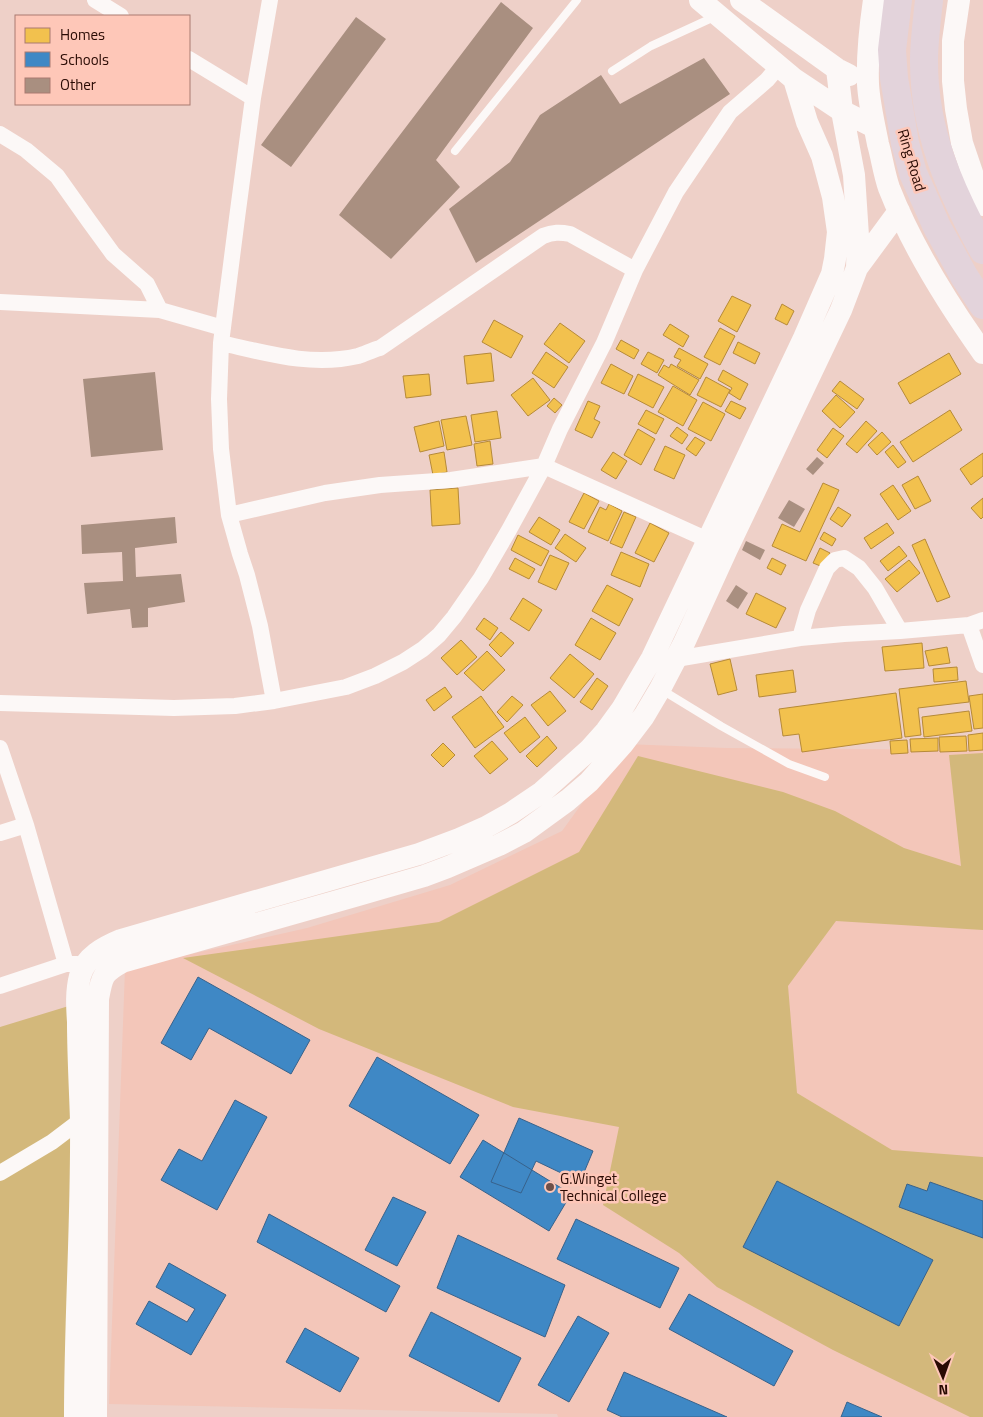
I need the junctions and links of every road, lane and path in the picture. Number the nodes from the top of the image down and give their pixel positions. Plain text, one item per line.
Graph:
1 (95, 0) edge
2 (270, 0) edge
3 (576, 0) edge
4 (700, 0) edge
5 (874, 0) edge
6 (898, 0) edge
7 (929, 0) edge
8 (959, 0) edge
9 (746, 4) edge
10 (119, 15) edge
11 (718, 15) junction
12 (737, 30) junction
13 (190, 60) edge
14 (837, 69) junction
15 (612, 71) dead end
16 (787, 72) junction
17 (868, 85) junction
18 (253, 98) junction
19 (842, 111) junction
20 (874, 127) junction
21 (0, 134) edge
22 (455, 151) dead end
23 (983, 205) edge
24 (899, 211) junction
25 (983, 250) edge
26 (857, 268) junction
27 (635, 270) junction
28 (0, 302) edge
29 (983, 305) edge
30 (160, 310) junction
31 (222, 335) junction
32 (983, 353) edge
33 (544, 466) junction
34 (229, 515) junction
35 (708, 540) junction
36 (976, 622) edge
37 (900, 631) junction
38 (800, 638) junction
39 (652, 658) junction
40 (676, 659) junction
41 (983, 665) edge
42 (660, 689) junction
43 (274, 700) junction
44 (0, 703) edge
45 (0, 748) edge
46 (825, 777) dead end
47 (26, 825) junction
48 (0, 833) edge
49 (76, 964) junction
50 (0, 986) edge
51 (81, 1120) junction
52 (0, 1173) edge
53 (75, 1417) edge
54 (96, 1417) edge

1 - 10 street
2 - 18 street
3 - 22 lane
4 - 11 main road
5 - 17 main road
6 - 29 highway, Ring Road
7 - 25 highway, Ring Road
8 - 23 main road
9 - 12 main road
9 - 14 main road
11 - 12 main road
11 - 15 lane
12 - 16 main road
13 - 18 street
14 - 17 main road
14 - 19 main road
16 - 19 main road
16 - 27 street
16 - 35 main road
17 - 20 main road
18 - 31 street
19 - 20 main road
19 - 26 main road
20 - 24 main road
21 - 30 street
24 - 26 main road
24 - 32 main road
26 - 40 main road
27 - 31 street
27 - 33 street
28 - 30 street
30 - 31 street
31 - 34 street
33 - 34 street
33 - 35 street
33 - 43 street
34 - 43 street
35 - 39 main road
36 - 37 street
36 - 41 street
37 - 38 street
37 - 38 street
38 - 40 street
39 - 40 street
39 - 49 main road
40 - 42 main road
42 - 46 lane
42 - 54 main road
43 - 44 street
45 - 47 street
47 - 48 street
47 - 49 street
49 - 50 street
49 - 51 main road
51 - 52 street
51 - 53 main road

